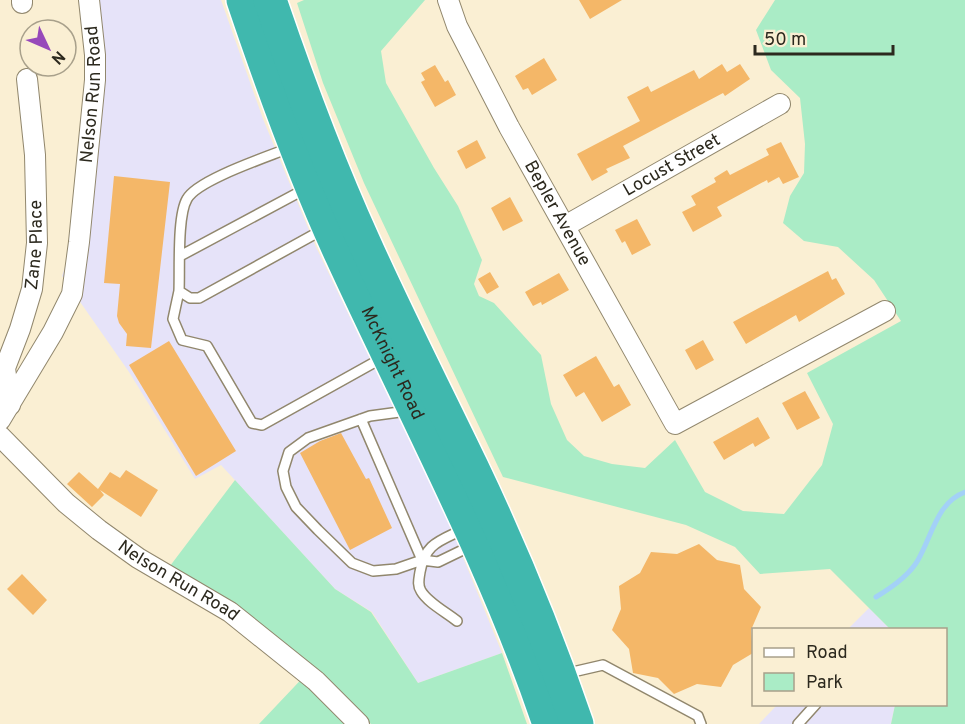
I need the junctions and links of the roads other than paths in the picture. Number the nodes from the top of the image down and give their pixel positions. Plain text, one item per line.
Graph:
1 (90, 0) edge
2 (243, 0) edge
3 (270, 0) edge
4 (448, 0) edge
5 (27, 79) dead end
6 (780, 104) dead end
7 (295, 146) junction
8 (311, 186) junction
9 (328, 226) junction
10 (565, 226) junction
11 (180, 256) junction
12 (179, 291) junction
13 (885, 311) dead end
14 (389, 355) junction
15 (416, 411) junction
16 (5, 412) edge
17 (361, 419) junction
18 (0, 436) edge
19 (473, 535) junction
20 (422, 560) junction
21 (457, 621) dead end
22 (560, 675) junction
23 (815, 706) edge
24 (359, 724) edge
25 (549, 724) edge
26 (577, 724) edge
27 (701, 724) edge
28 (798, 724) edge

1 - 16 street, Nelson Run Road
2 - 7 highway, McKnight Road
3 - 22 highway, McKnight Road
4 - 10 street, Bepler Avenue
5 - 16 street, Zane Place
6 - 10 street, Locust Street
7 - 8 highway, McKnight Road
7 - 11 lane
8 - 9 highway, McKnight Road
8 - 11 lane
9 - 12 lane
9 - 14 highway, McKnight Road
10 - 13 street, Bepler Avenue
11 - 12 lane
12 - 14 lane
14 - 15 highway, McKnight Road
15 - 17 lane
15 - 19 highway, McKnight Road
17 - 20 lane
17 - 20 lane
18 - 24 street, Nelson Run Road
19 - 20 lane
19 - 20 lane
19 - 25 highway, McKnight Road
20 - 21 lane
22 - 26 highway, McKnight Road
22 - 27 lane
23 - 28 lane

